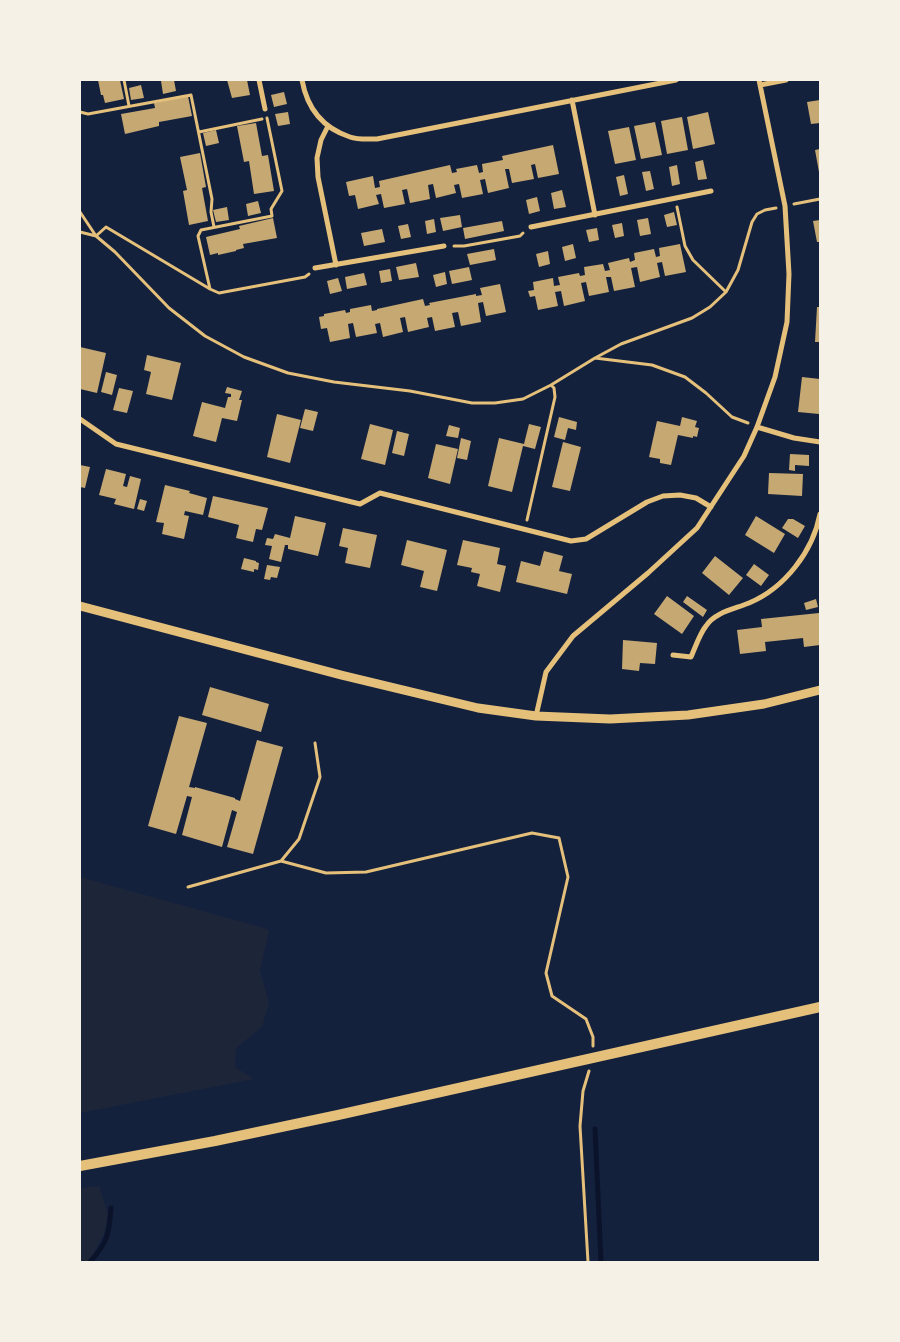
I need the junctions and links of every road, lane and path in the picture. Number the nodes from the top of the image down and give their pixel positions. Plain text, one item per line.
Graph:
1 (124, 80) edge
2 (259, 80) edge
3 (302, 80) edge
4 (676, 80) edge
5 (786, 80) edge
6 (759, 82) edge
7 (572, 100) junction
8 (129, 106) junction
9 (265, 109) joint
10 (80, 112) edge
11 (267, 118) junction
12 (328, 126) junction
13 (199, 132) junction
14 (711, 191) dead end
15 (676, 198) junction
16 (820, 199) edge
17 (784, 206) junction
18 (80, 212) edge
19 (595, 214) junction
20 (214, 226) junction
21 (531, 227) joint
22 (80, 232) edge
23 (96, 236) junction
24 (444, 246) joint
25 (336, 265) junction
26 (315, 268) joint
27 (210, 289) junction
28 (726, 292) junction
29 (595, 358) junction
30 (551, 385) junction
31 (80, 419) edge
32 (757, 427) junction
33 (820, 442) edge
34 (711, 507) junction
35 (820, 514) edge
36 (524, 529) junction
37 (80, 606) edge
38 (673, 656) dead end
39 (820, 690) edge
40 (536, 716) junction
41 (315, 743) dead end
42 (281, 861) junction
43 (188, 887) dead end
44 (820, 1008) edge
45 (593, 1058) junction
46 (80, 1166) edge
47 (588, 1262) edge

1 - 8 path
2 - 9 street
3 - 12 street
4 - 7 street
5 - 6 street
6 - 17 street
7 - 12 street
7 - 19 street
8 - 10 path
8 - 13 path
9 - 11 path
11 - 13 path
11 - 20 path
12 - 25 street
13 - 20 path
14 - 15 street
15 - 19 street
15 - 28 path
16 - 17 path
17 - 28 path
17 - 32 street
18 - 23 path
19 - 21 street
20 - 27 path
21 - 24 path
22 - 23 path
23 - 27 path
23 - 30 path
24 - 25 street
25 - 26 street
26 - 27 path
28 - 29 path
29 - 30 path
29 - 32 path
30 - 36 path
31 - 36 street
32 - 33 street
32 - 34 street
34 - 36 street
34 - 40 street
35 - 38 street
37 - 40 street
39 - 40 street
41 - 42 path
42 - 43 path
42 - 45 path
44 - 45 main road
45 - 46 main road
45 - 47 path

